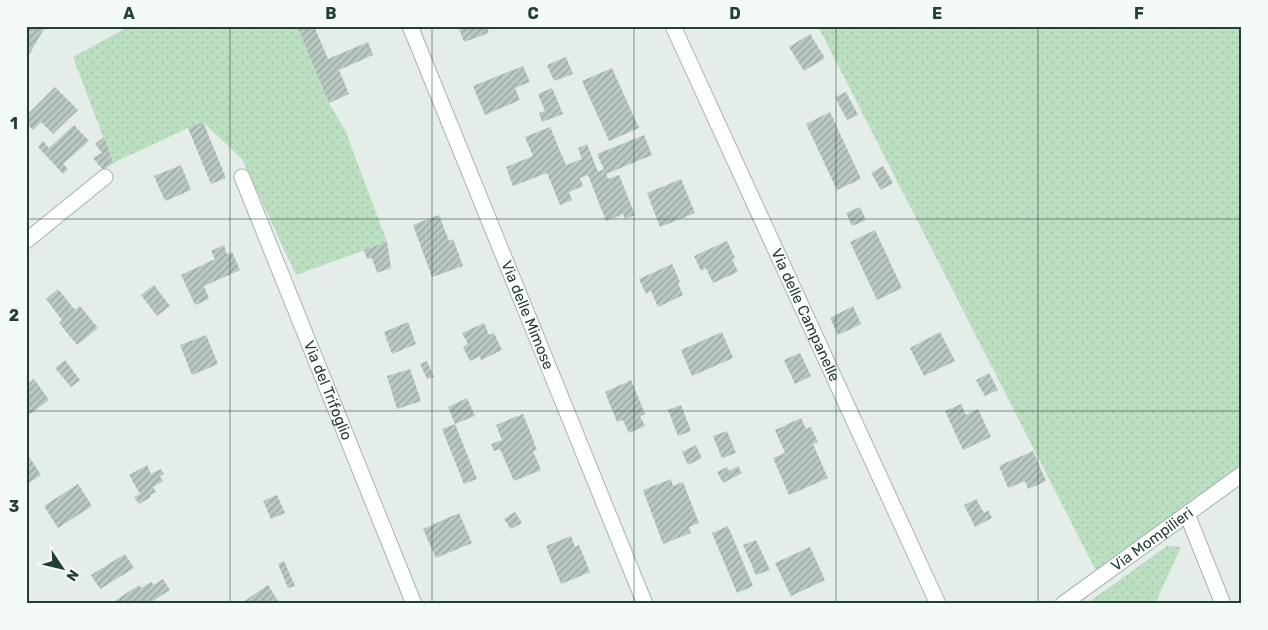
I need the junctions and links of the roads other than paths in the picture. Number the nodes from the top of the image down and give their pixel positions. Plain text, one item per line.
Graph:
1 (410, 26) edge
2 (673, 26) edge
3 (242, 177) dead end
4 (105, 178) dead end
5 (26, 241) edge
6 (1242, 474) edge
7 (1187, 514) junction
8 (414, 604) edge
9 (645, 604) edge
10 (938, 604) edge
11 (1063, 604) edge
12 (1223, 604) edge

1 - 9 street, Via delle Mimose
2 - 10 street, Via delle Campanelle
3 - 8 street, Via del Trifoglio
4 - 5 street
6 - 7 street, Via Mompilieri
7 - 11 street, Via Mompilieri
7 - 12 street

